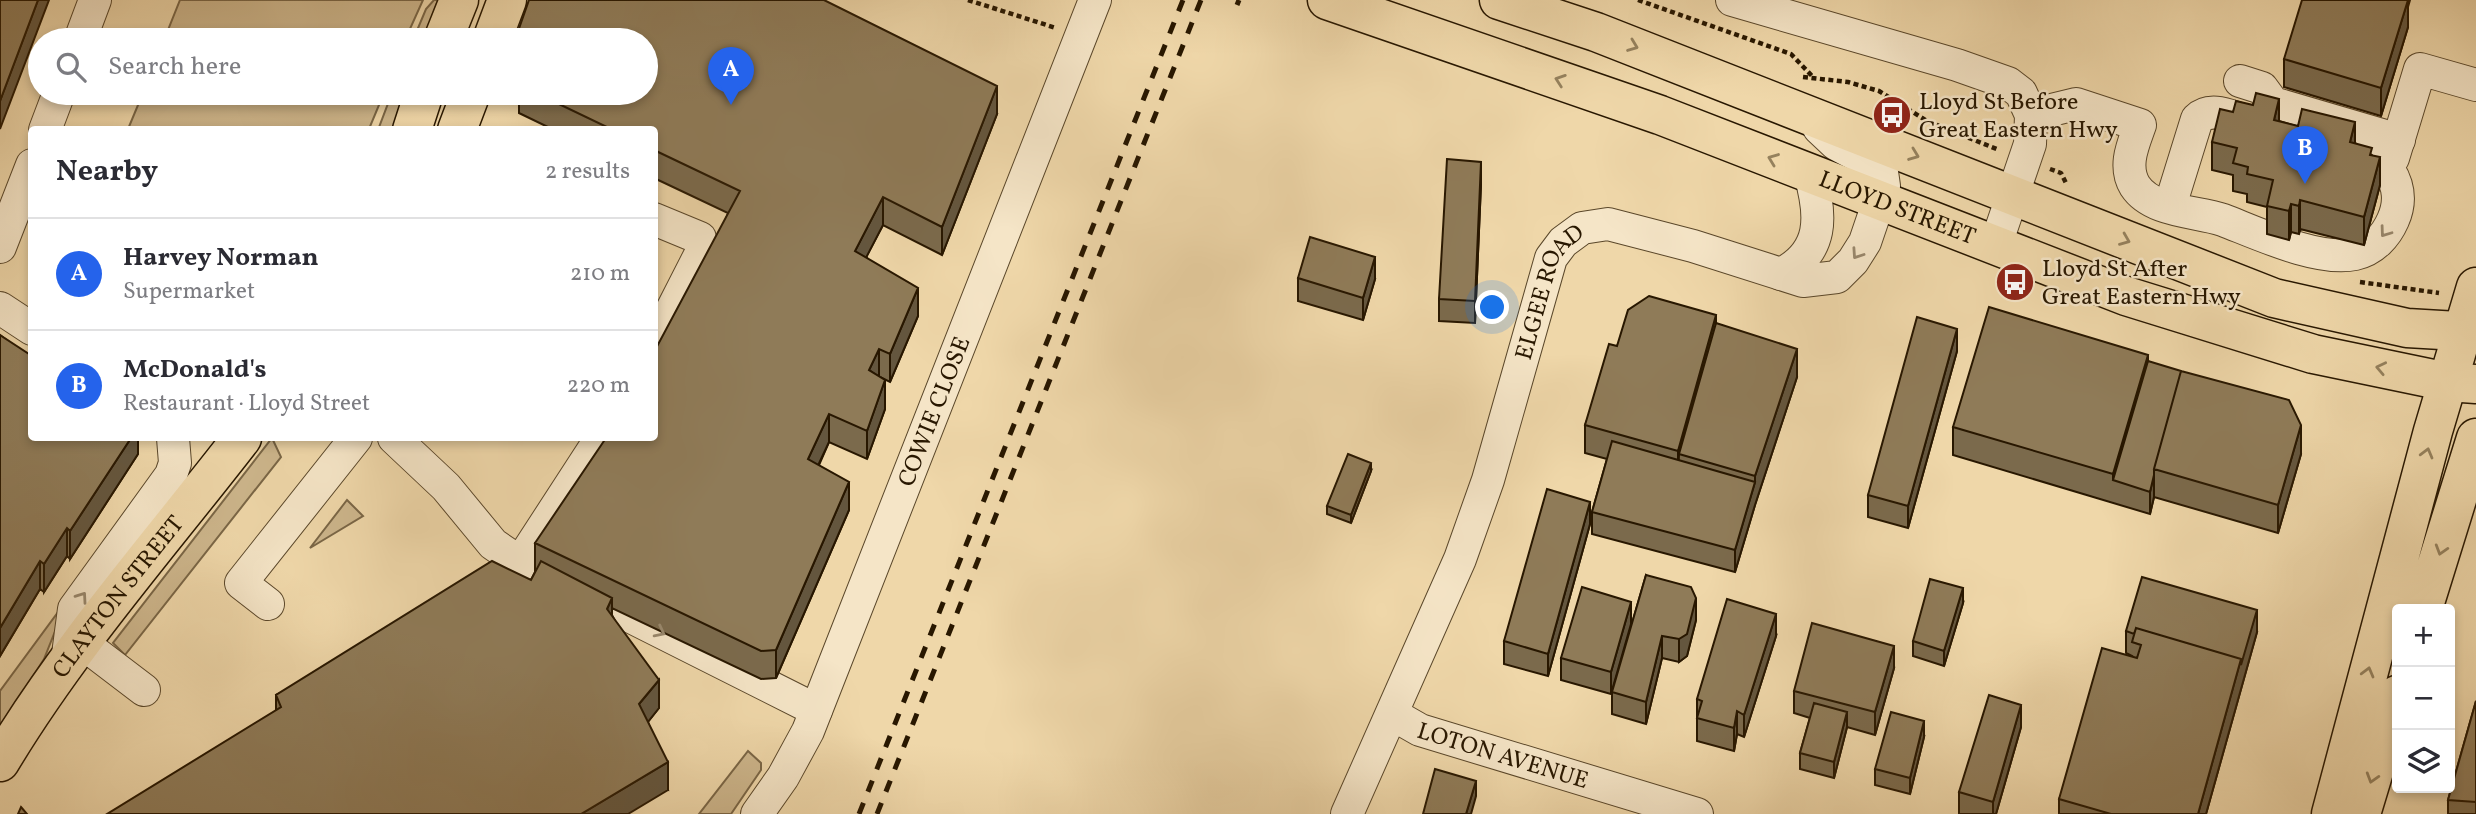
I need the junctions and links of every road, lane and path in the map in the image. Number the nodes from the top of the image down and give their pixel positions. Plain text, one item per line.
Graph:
1 (95, 0) edge
2 (459, 0) edge
3 (507, 0) edge
4 (968, 0) edge
5 (1327, 0) edge
6 (1499, 0) edge
7 (1638, 0) edge
8 (1732, 0) edge
9 (1081, 19) edge
10 (84, 28) edge
11 (448, 28) edge
12 (496, 28) edge
13 (2240, 80) dead end
14 (2476, 85) edge
15 (1807, 95) junction
16 (55, 105) edge
17 (420, 105) edge
18 (467, 105) edge
19 (2031, 115) junction
20 (47, 126) edge
21 (413, 126) edge
22 (459, 126) edge
23 (2278, 132) edge
24 (2399, 139) junction
25 (2354, 156) edge
26 (2389, 170) junction
27 (1811, 174) junction
28 (28, 175) edge
29 (2014, 195) junction
30 (1879, 201) junction
31 (2178, 209) junction
32 (658, 221) edge
33 (0, 247) edge
34 (1996, 247) junction
35 (1781, 274) junction
36 (2476, 287) edge
37 (0, 308) edge
38 (28, 326) edge
39 (2469, 332) edge
40 (0, 334) edge
41 (658, 337) edge
42 (28, 350) edge
43 (2462, 383) edge
44 (2476, 438) edge
45 (173, 441) edge
46 (240, 441) edge
47 (354, 441) edge
48 (397, 441) edge
49 (599, 441) edge
50 (512, 557) junction
51 (268, 604) dead end
52 (2425, 604) edge
53 (74, 652) junction
54 (144, 690) dead end
55 (816, 710) junction
56 (2392, 712) edge
57 (1392, 714) junction
58 (0, 762) edge
59 (757, 814) edge
60 (1347, 814) edge
61 (1697, 814) edge
62 (2331, 814) edge
63 (2361, 814) edge

1 - 10 street
2 - 11 main road
3 - 12 main road
4 - 9 path
27 -> 5 main road, LLOYD STREET
6 -> 15 main road
7 - 15 path
8 - 19 street
9 - 55 street, COWIE CLOSE
13 - 24 street
14 - 24 street
15 -> 29 main road
15 - 30 street, ELGEE ROAD
16 - 20 street
17 - 21 main road
18 - 22 main road
19 - 29 street
19 - 31 street
23 - 31 street
24 - 26 street
25 - 26 street
26 -> 31 street
27 - 30 main road, LLOYD STREET
27 - 35 street
28 - 33 street
29 - 34 street
29 -> 39 main road
30 - 34 main road, LLOYD STREET
30 -> 35 street, ELGEE ROAD
32 - 41 street
43 -> 34 main road, LLOYD STREET
35 - 57 street, ELGEE ROAD
36 - 39 main road
37 - 38 street
39 - 43 main road
40 - 42 street
62 -> 43 main road
44 -> 52 main road
53 -> 45 street
46 - 53 main road, CLAYTON STREET
47 - 51 street
48 - 50 street
49 - 50 street
50 -> 55 street
53 - 54 street
53 - 58 main road, CLAYTON STREET
55 - 59 street, COWIE CLOSE
56 -> 63 main road
57 - 60 street, ELGEE ROAD
57 - 61 street, LOTON AVENUE

